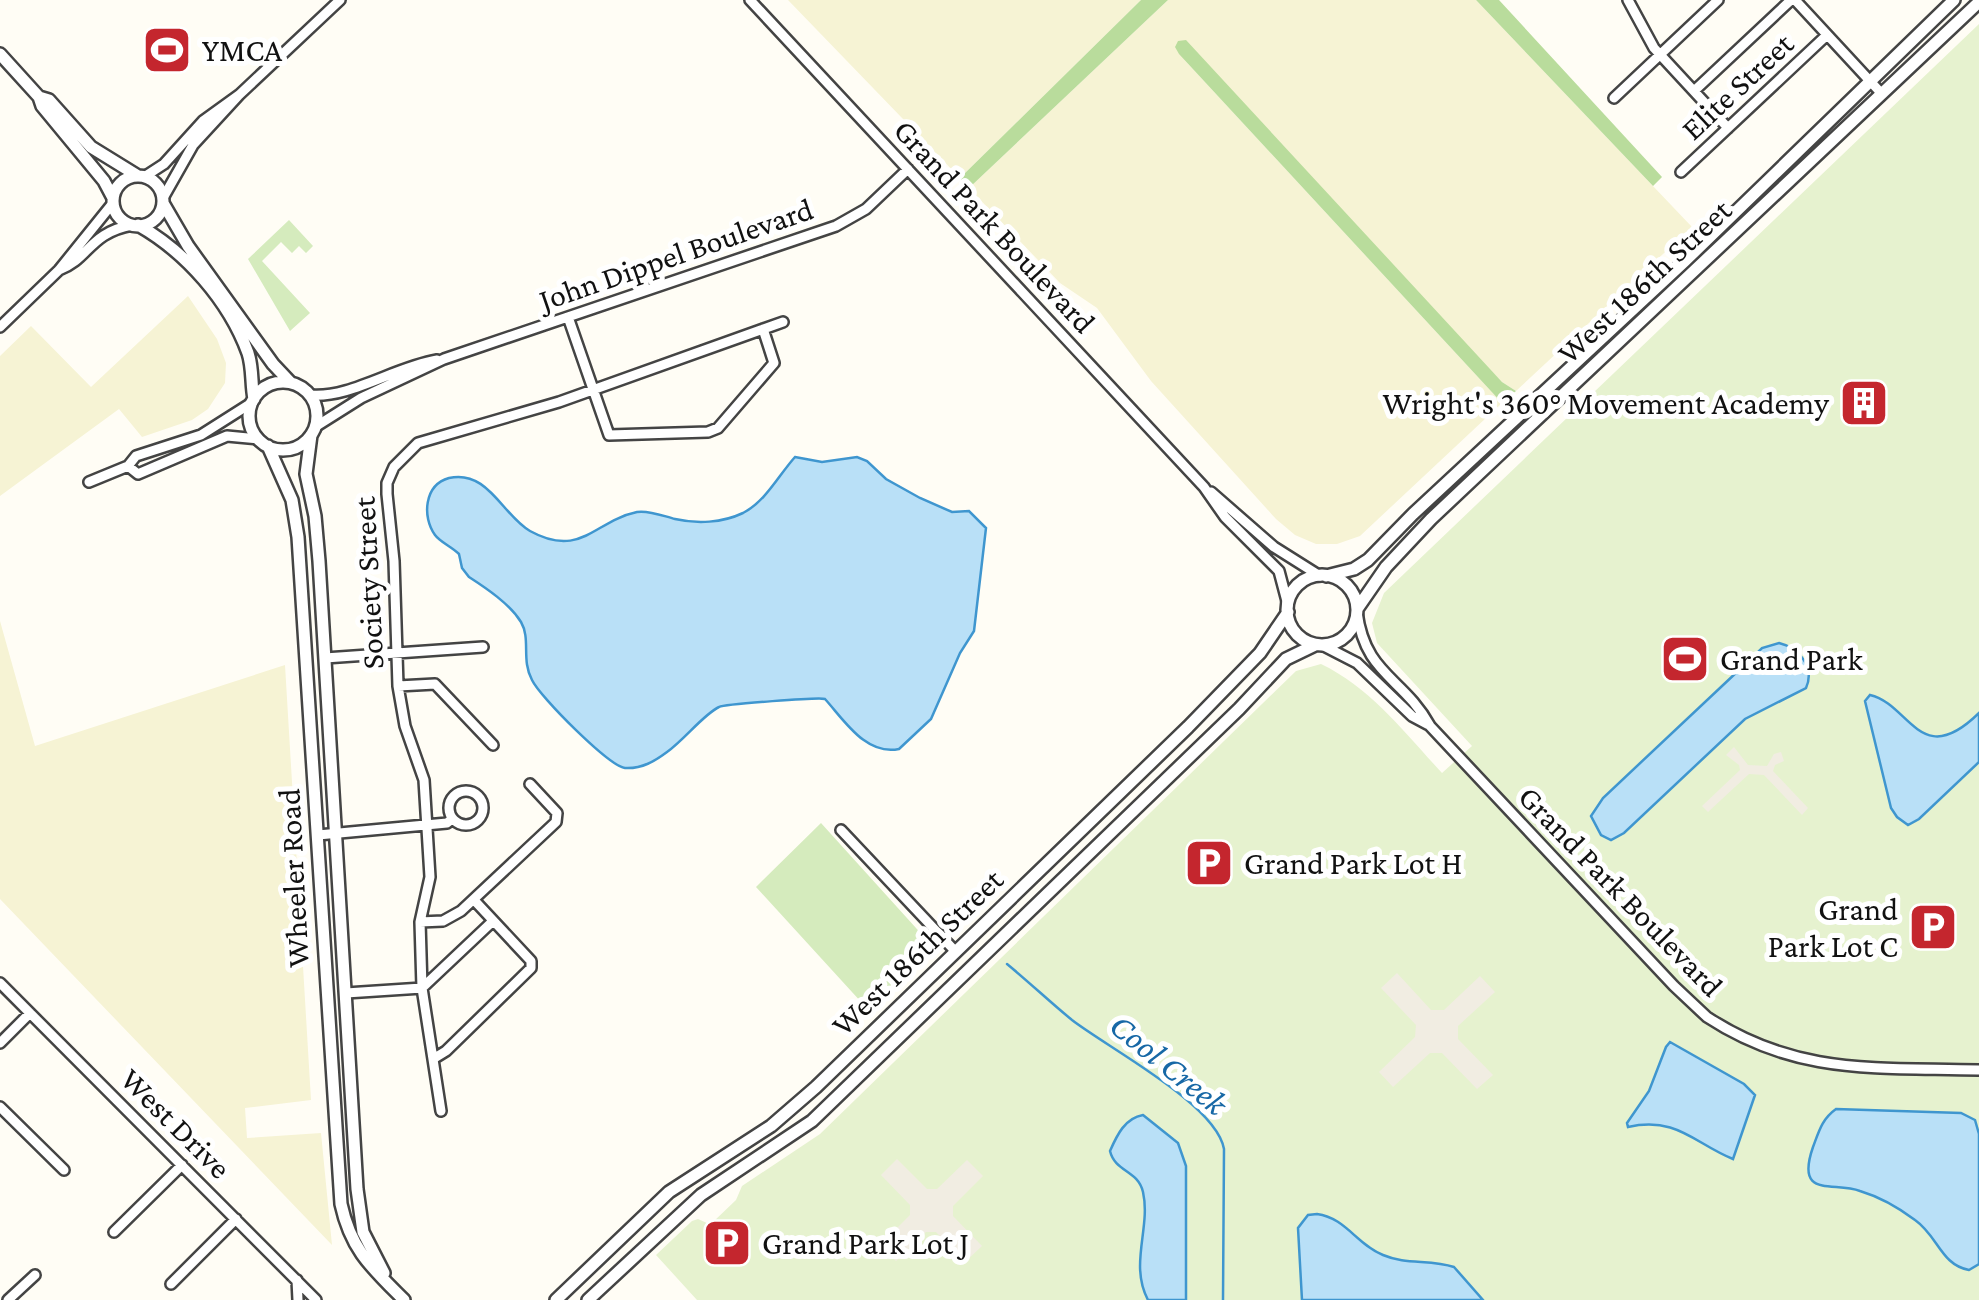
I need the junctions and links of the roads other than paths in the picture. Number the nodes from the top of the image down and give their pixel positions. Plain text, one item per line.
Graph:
1 (340, 0) edge
2 (750, 0) edge
3 (1628, 0) edge
4 (1718, 0) edge
5 (1793, 0) edge
6 (1954, 0) edge
7 (1979, 2) edge
8 (1827, 35) junction
9 (0, 54) edge
10 (1660, 54) junction
11 (1870, 81) junction
12 (1694, 91) junction
13 (1882, 94) junction
14 (239, 95) junction
15 (38, 97) junction
16 (1614, 98) dead end
17 (1728, 128) junction
18 (908, 169) junction
19 (1681, 172) dead end
20 (141, 176) junction
21 (113, 200) junction
22 (162, 200) junction
23 (135, 225) junction
24 (59, 270) junction
25 (568, 317) junction
26 (783, 322) dead end
27 (0, 327) edge
28 (763, 329) junction
29 (444, 359) junction
30 (290, 382) junction
31 (593, 390) junction
32 (310, 395) junction
33 (253, 400) junction
34 (313, 431) junction
35 (264, 442) junction
36 (128, 466) junction
37 (89, 482) dead end
38 (1204, 487) junction
39 (1323, 576) junction
40 (1288, 608) junction
41 (1357, 610) junction
42 (1319, 645) junction
43 (483, 647) dead end
44 (399, 652) junction
45 (325, 658) junction
46 (398, 686) junction
47 (1430, 726) junction
48 (493, 744) dead end
49 (530, 784) dead end
50 (452, 818) dead end
51 (427, 824) junction
52 (842, 830) dead end
53 (335, 833) junction
54 (318, 835) junction
55 (474, 900) junction
56 (494, 921) junction
57 (420, 922) junction
58 (956, 952) junction
59 (0, 983) edge
60 (422, 988) junction
61 (346, 993) junction
62 (30, 1013) junction
63 (878, 1028) junction
64 (894, 1042) junction
65 (0, 1043) edge
66 (432, 1059) junction
67 (1979, 1070) edge
68 (0, 1107) edge
69 (441, 1110) dead end
70 (182, 1165) junction
71 (64, 1170) dead end
72 (236, 1219) junction
73 (114, 1232) dead end
74 (35, 1275) dead end
75 (297, 1280) junction
76 (171, 1284) dead end
77 (401, 1297) edge
78 (8, 1300) edge
79 (298, 1300) edge
80 (316, 1300) edge
81 (556, 1300) edge
82 (588, 1300) edge

1 - 14 street
2 - 18 street, Grand Park Boulevard
3 - 10 street
4 - 10 street
5 - 8 street
5 - 12 street
6 - 11 street, West 186th Street
7 - 13 street, West 186th Street
8 - 11 street
8 - 17 street, Elite Street
9 - 15 street
10 - 12 street
10 - 16 street
11 - 13 street
11 - 39 street, West 186th Street
12 - 17 street
13 - 41 street, West 186th Street
14 - 20 street
14 - 22 street
15 - 20 street
15 - 21 street
17 - 19 street, Elite Street
18 - 25 street, John Dippel Boulevard
18 - 38 street, Grand Park Boulevard
20 - 21 street
20 - 22 street
21 - 23 street
21 - 24 street
22 - 23 street
22 - 30 street
23 - 24 street
23 - 33 street
24 - 27 street
25 - 29 street, John Dippel Boulevard
25 - 31 street
26 - 28 street, Society Street
28 - 31 street, Society Street
28 - 31 street
29 - 32 street, John Dippel Boulevard
29 - 34 street, John Dippel Boulevard
30 - 32 street
30 - 33 street
31 - 44 street, Society Street
32 - 34 street
33 - 35 street
33 - 36 street
34 - 35 street
34 - 45 street, Wheeler Road
35 - 36 street
35 - 54 street, Wheeler Road
36 - 37 street
38 - 39 street, Grand Park Boulevard
38 - 40 street, Grand Park Boulevard
39 - 40 street
39 - 41 street
40 - 42 street
40 - 58 street, West 186th Street
41 - 42 street
41 - 47 street, Grand Park Boulevard
42 - 47 street, Grand Park Boulevard
42 - 64 street, West 186th Street
43 - 44 street
44 - 45 street
44 - 46 street, Society Street
45 - 53 street, Wheeler Road
46 - 48 street
46 - 51 street, Society Street
47 - 67 street, Grand Park Boulevard
49 - 55 street
50 - 51 street
51 - 53 street
51 - 57 street, Society Street
52 - 58 street
53 - 54 street
53 - 61 street, Wheeler Road
54 - 77 street, Wheeler Road
55 - 56 street
55 - 57 street
56 - 60 street
56 - 66 street
57 - 60 street, Society Street
58 - 63 street, West 186th Street
59 - 62 street, West Drive
60 - 61 street
60 - 66 street, Society Street
61 - 77 street, Wheeler Road
62 - 65 street
62 - 70 street, West Drive
63 - 64 street
63 - 81 street, West 186th Street
64 - 82 street, West 186th Street
66 - 69 street, Society Street
68 - 71 street
70 - 72 street, West Drive
70 - 73 street
72 - 75 street, West Drive
72 - 76 street
74 - 78 street
75 - 79 street
75 - 80 street, West Drive

